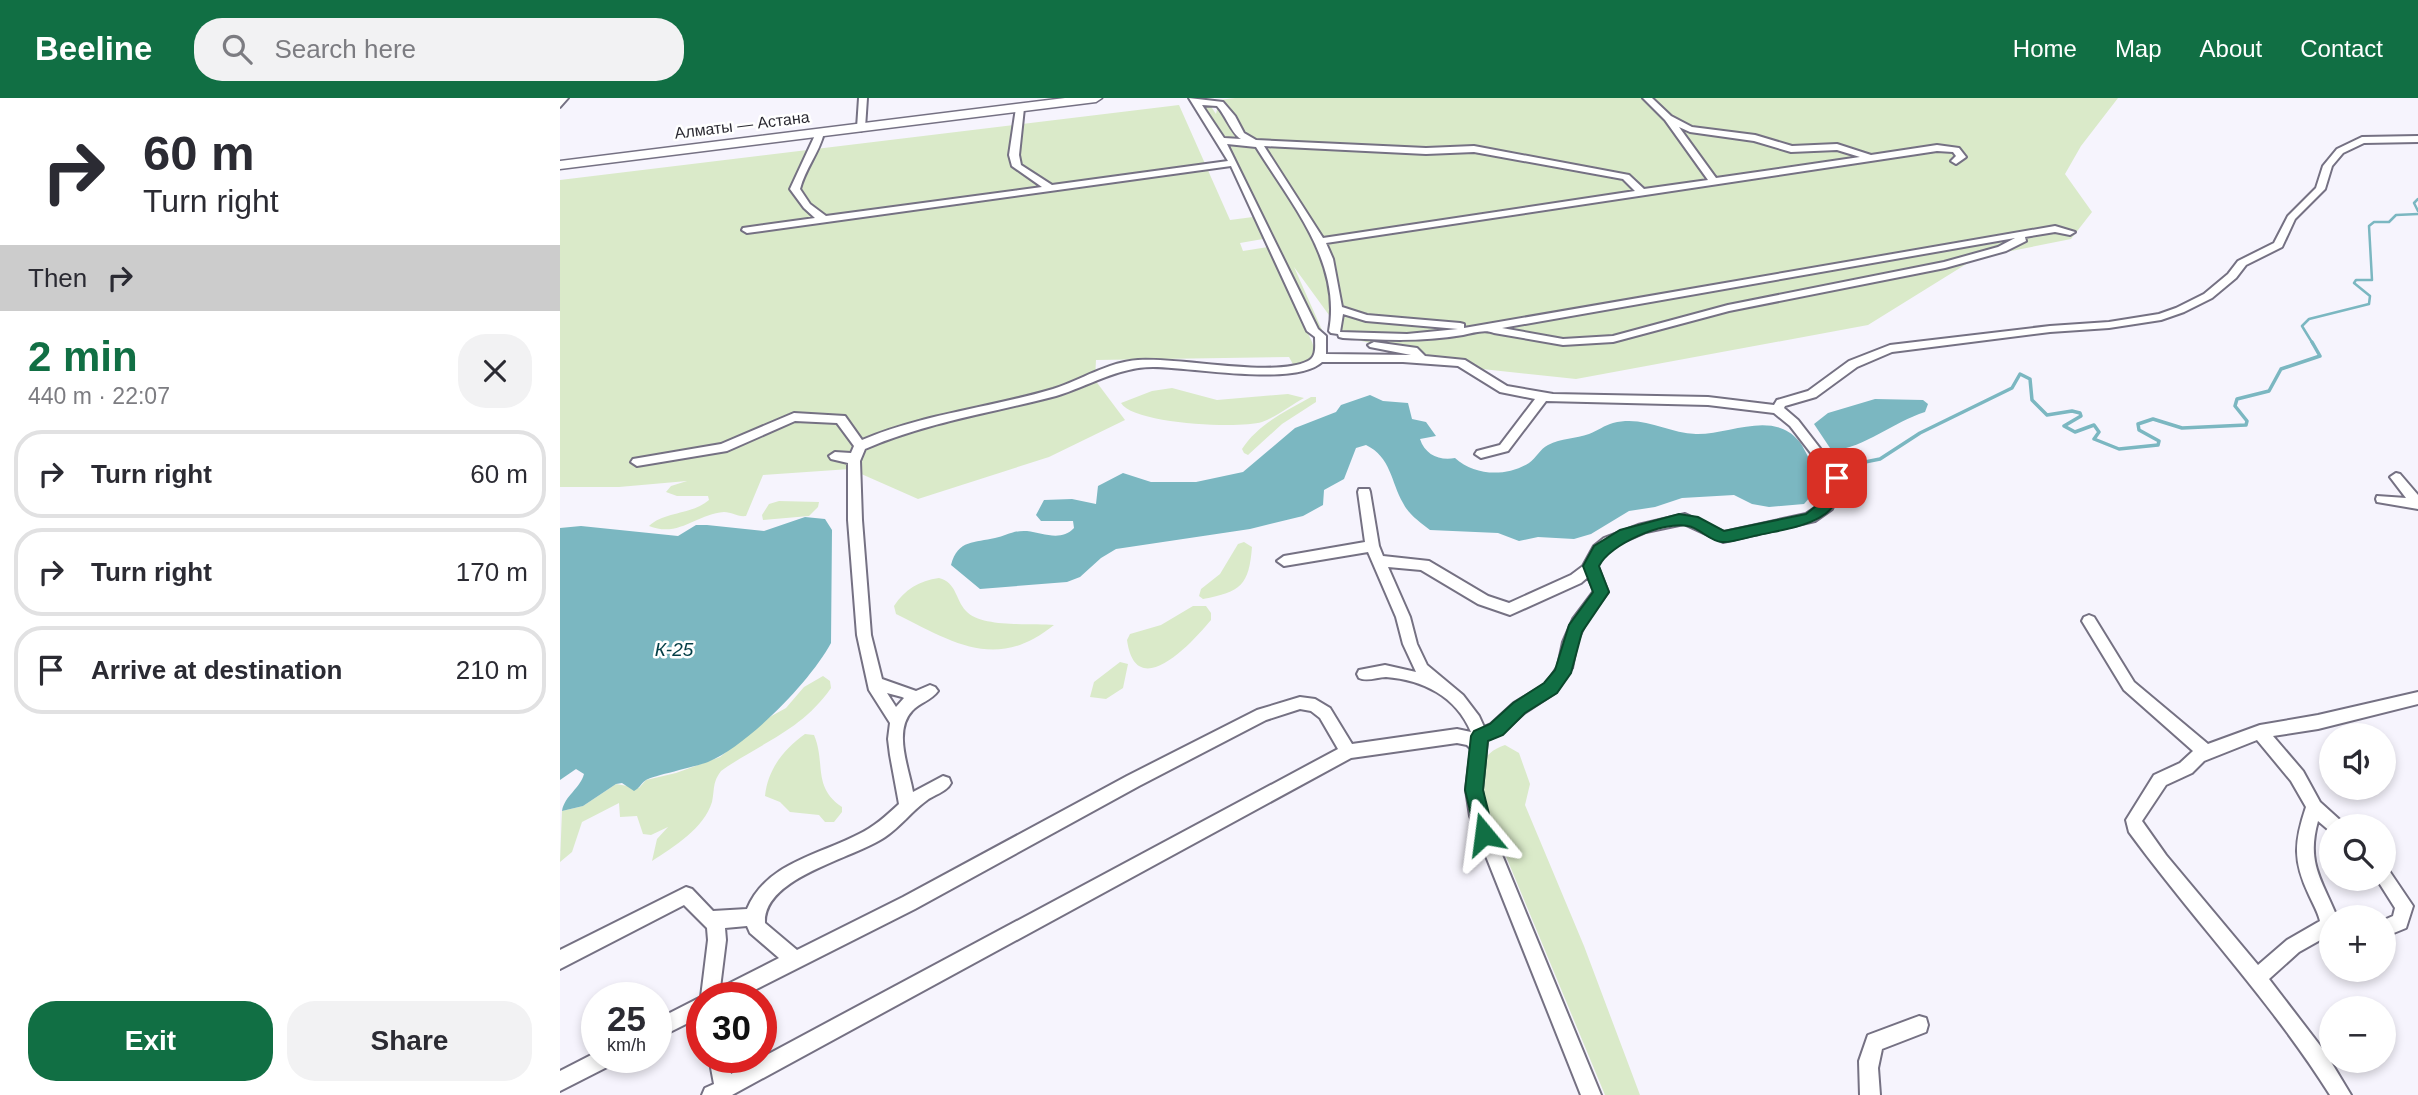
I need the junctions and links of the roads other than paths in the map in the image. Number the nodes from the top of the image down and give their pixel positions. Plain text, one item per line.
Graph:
1 (564, 98) edge
2 (863, 98) edge
3 (1096, 98) edge
4 (1647, 98) edge
5 (1194, 100) edge
6 (560, 104) edge
7 (1020, 108) junction
8 (1668, 118) junction
9 (861, 128) junction
10 (820, 133) junction
11 (2418, 139) edge
12 (1221, 141) junction
13 (1259, 145) junction
14 (1874, 158) junction
15 (1956, 161) dead end
16 (1233, 163) junction
17 (560, 165) edge
18 (1714, 182) junction
19 (1049, 187) junction
20 (1643, 193) junction
21 (823, 219) junction
22 (747, 230) dead end
23 (2070, 232) dead end
24 (2027, 236) junction
25 (1320, 241) junction
26 (1338, 309) junction
27 (1481, 328) junction
28 (1339, 333) junction
29 (1320, 336) junction
30 (1319, 358) junction
31 (1420, 359) junction
32 (1543, 397) junction
33 (1777, 409) junction
34 (860, 446) junction
35 (1481, 454) dead end
36 (835, 457) dead end
37 (854, 461) junction
38 (636, 462) dead end
39 (2396, 477) dead end
40 (1364, 492) dead end
41 (2382, 499) dead end
42 (2418, 504) edge
43 (1372, 546) junction
44 (1284, 561) dead end
45 (1379, 561) junction
46 (1588, 572) junction
47 (2089, 621) dead end
48 (1364, 674) dead end
49 (1434, 681) junction
50 (875, 682) junction
51 (930, 691) dead end
52 (913, 697) junction
53 (2418, 698) edge
54 (897, 721) junction
55 (2260, 732) junction
56 (1480, 741) junction
57 (1348, 751) junction
58 (2206, 752) junction
59 (943, 783) dead end
60 (907, 805) junction
61 (2314, 807) junction
62 (2322, 814) edge
63 (2393, 891) edge
64 (753, 917) junction
65 (715, 921) junction
66 (2396, 924) edge
67 (794, 959) junction
68 (560, 960) edge
69 (2257, 977) junction
70 (712, 982) edge
71 (750, 982) edge
72 (1919, 1025) dead end
73 (581, 1070) edge
74 (719, 1073) edge
75 (560, 1081) edge
76 (718, 1091) edge
77 (1591, 1095) edge
78 (1870, 1095) edge
79 (2341, 1095) edge

1 - 6 street
2 - 9 street
3 - 7 highway, Алматы — Астана
4 - 8 street
5 - 12 street
5 - 13 street
7 - 9 highway, Алматы — Астана
7 - 19 street
8 - 14 street
8 - 18 street
9 - 10 highway, Алматы — Астана
10 - 17 highway, Алматы — Астана
10 - 21 street
11 - 33 street
12 - 13 street
12 - 16 street
13 - 20 street
13 - 25 street
14 - 15 street
14 - 18 street
16 - 19 street
16 - 29 street
18 - 20 street
19 - 21 street
20 - 25 street
21 - 22 street
23 - 24 street
24 - 27 street
24 - 27 street
25 - 26 street
26 - 27 street
26 - 28 street
27 - 28 street
28 - 29 street
28 - 31 street
29 - 30 street
30 - 31 street
30 - 34 street
31 - 32 street
32 - 33 street
32 - 35 street
33 - 46 street
34 - 37 street
34 - 38 street
36 - 37 street
37 - 50 street
39 - 42 street
40 - 43 street
41 - 42 street
43 - 44 street
43 - 45 street
45 - 46 street
45 - 49 street
46 - 56 street
47 - 58 street
48 - 49 street
49 - 56 street
50 - 52 street
50 - 54 street
51 - 52 street
52 - 54 street
53 - 55 street
54 - 60 street
55 - 58 street
55 - 61 street
56 - 57 street
56 - 77 street
57 - 67 street
57 - 76 street
58 - 69 street
59 - 60 street
60 - 64 street
61 - 62 street
61 - 69 street
63 - 66 street
64 - 65 street
64 - 67 street
65 - 68 street
65 - 70 street
67 - 71 street
69 - 79 street
72 - 78 street
73 - 75 street
74 - 76 street

